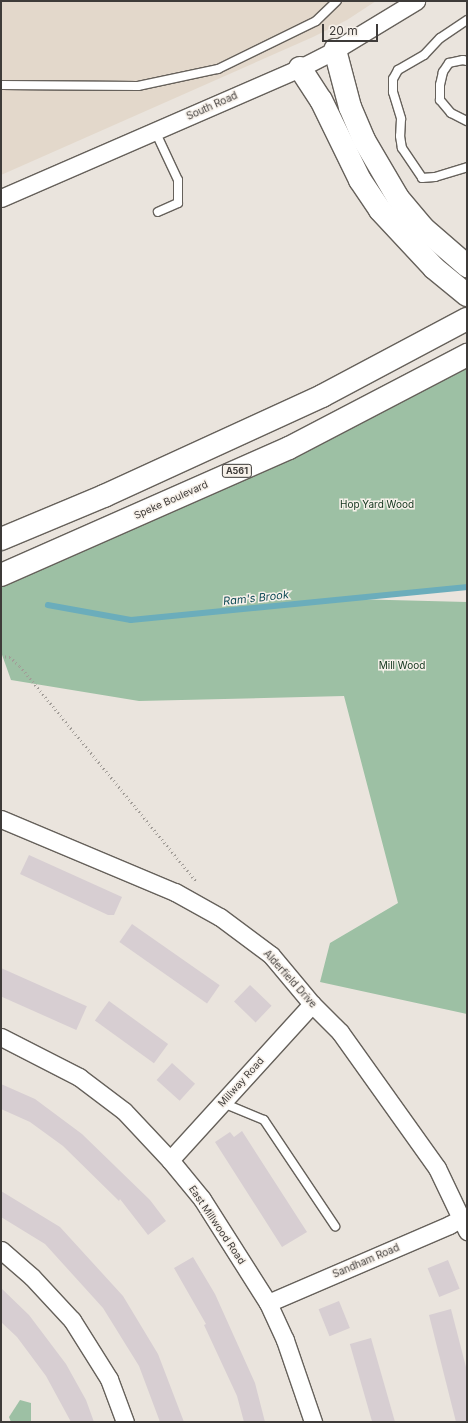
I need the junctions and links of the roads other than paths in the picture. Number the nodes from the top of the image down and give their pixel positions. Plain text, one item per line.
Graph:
1 (337, 1) edge
2 (416, 1) edge
3 (467, 20) edge
4 (335, 50) junction
5 (467, 61) edge
6 (300, 68) junction
7 (1, 85) edge
8 (467, 121) edge
9 (155, 132) junction
10 (467, 167) edge
11 (1, 198) edge
12 (158, 212) dead end
13 (460, 261) edge
14 (467, 295) edge
15 (467, 319) edge
16 (467, 354) edge
17 (1, 539) edge
18 (1, 575) edge
19 (1, 819) edge
20 (312, 1004) junction
21 (1, 1037) edge
22 (224, 1103) junction
23 (170, 1160) junction
24 (464, 1224) edge
25 (335, 1226) dead end
26 (1, 1250) edge
27 (268, 1303) junction
28 (125, 1422) edge
29 (312, 1422) edge

1 - 7 lane
2 - 4 street, South Road
3 - 10 lane
4 - 6 street, South Road
4 - 13 highway
5 - 8 lane
6 - 9 street, South Road
6 - 14 highway
9 - 11 street, South Road
9 - 12 lane
15 - 17 highway
16 - 18 highway, Speke Boulevard / A561
19 - 20 street, Alderfield Drive
20 - 22 street, Millway Road
20 - 24 street, Alderfield Drive
21 - 23 street, East Millwood Road
22 - 23 street, Millway Road
22 - 25 lane
23 - 27 street, East Millwood Road
24 - 27 street, Sandham Road
26 - 28 street
27 - 29 street, East Millwood Road

